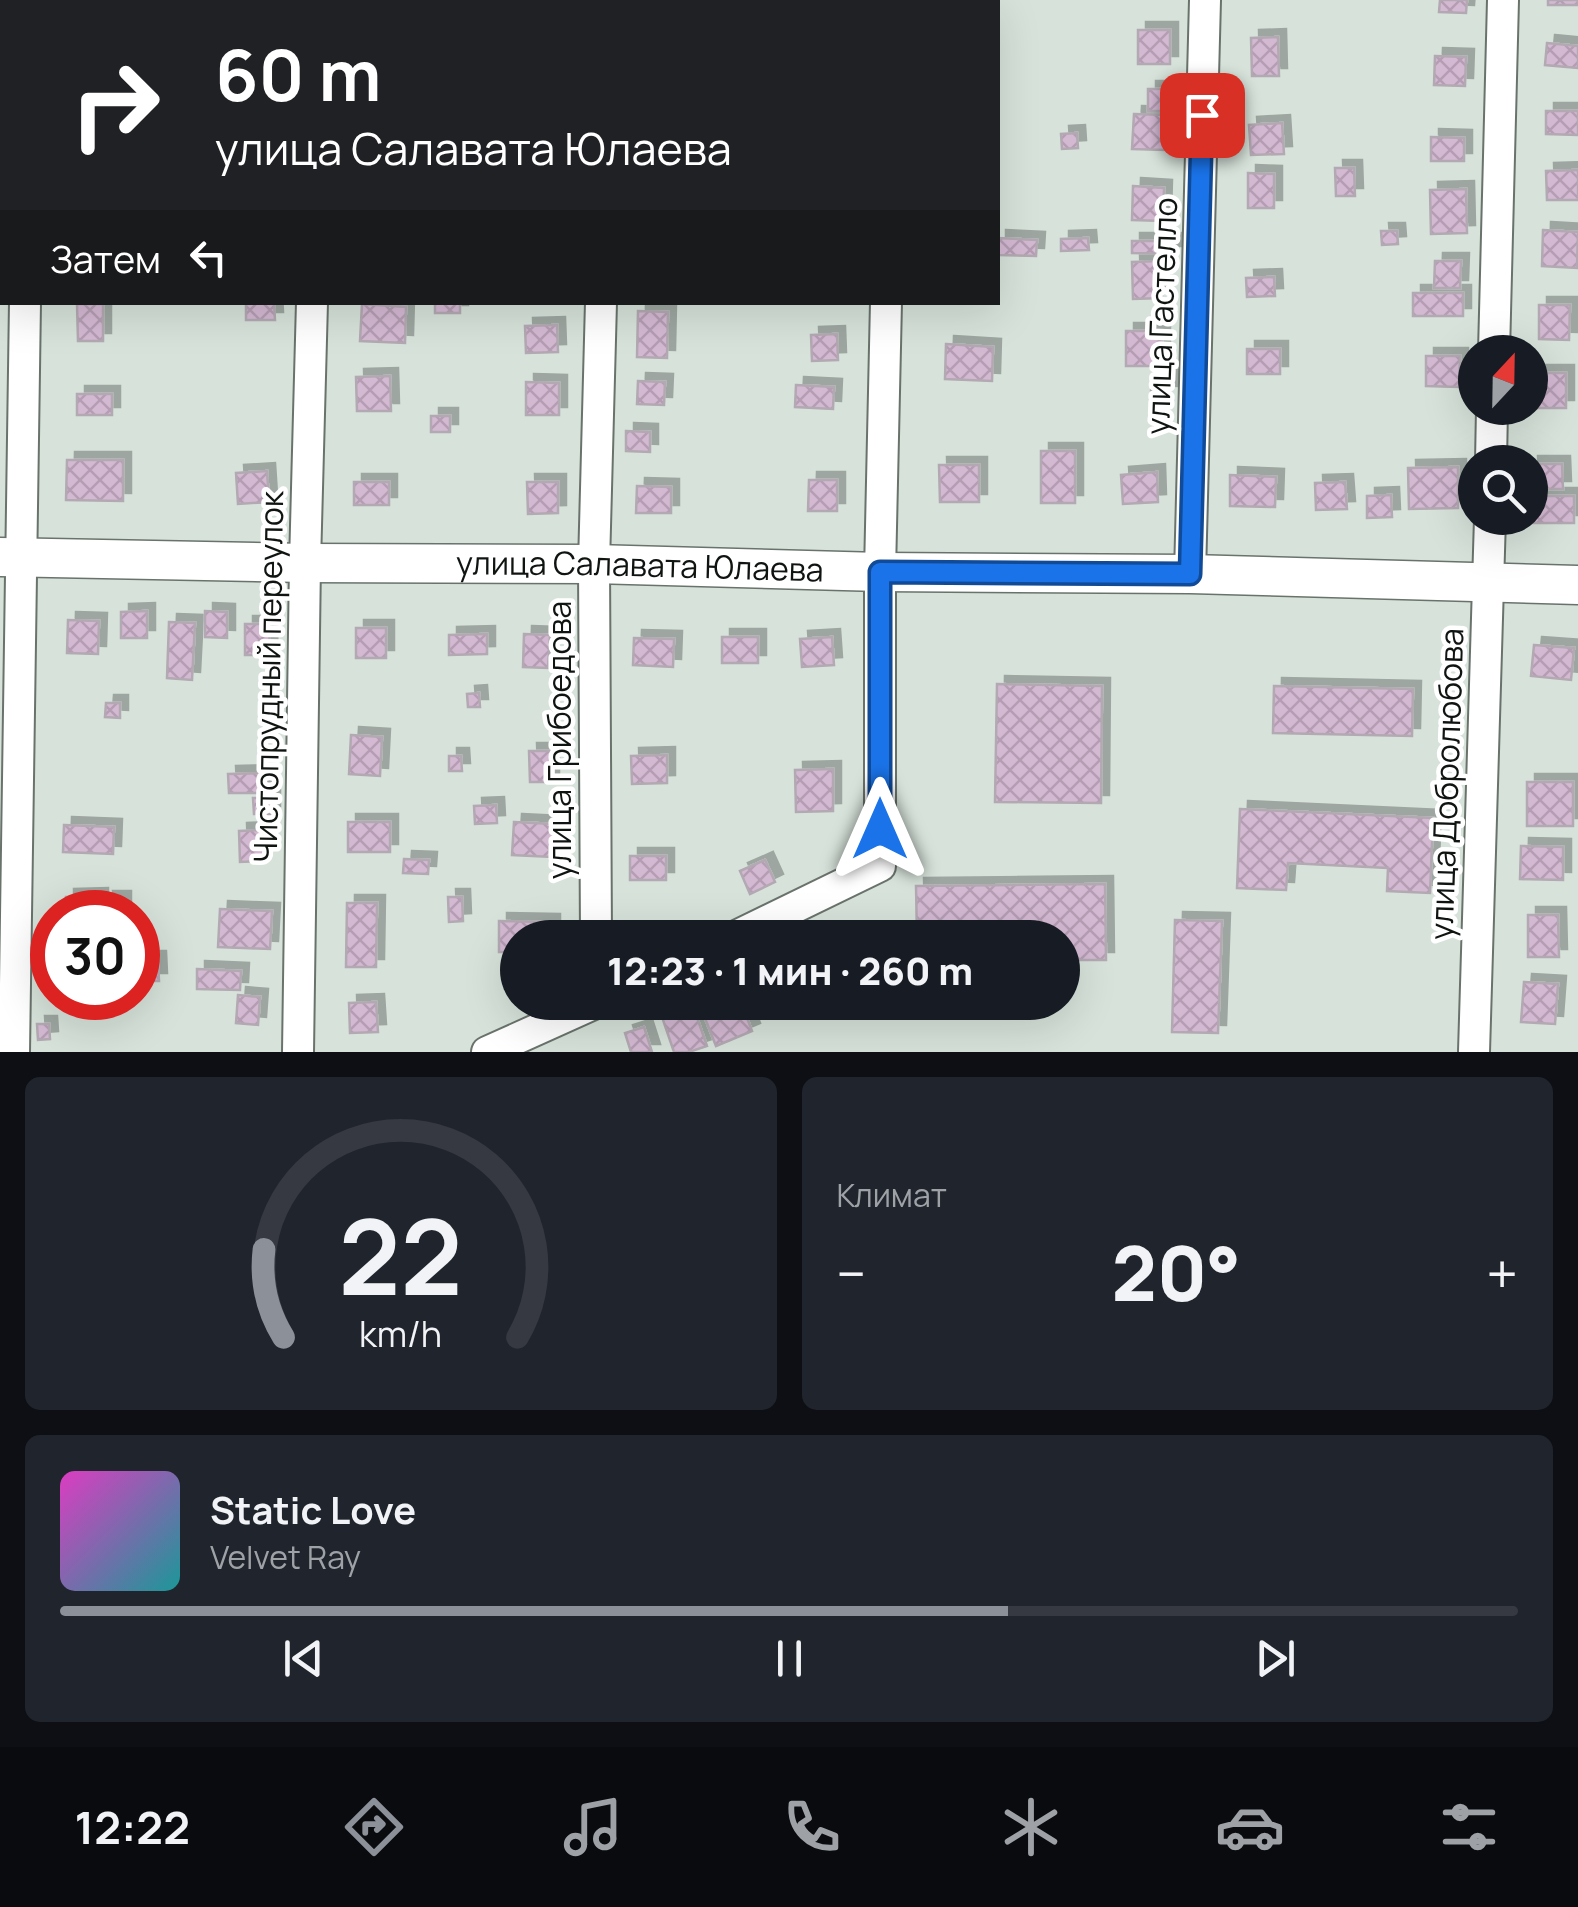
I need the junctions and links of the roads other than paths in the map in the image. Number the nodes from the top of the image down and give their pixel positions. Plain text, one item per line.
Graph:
1 (1206, 0) edge
2 (1502, 0) edge
3 (25, 305) edge
4 (312, 305) edge
5 (601, 305) edge
6 (886, 305) edge
7 (1494, 335) edge
8 (1489, 535) edge
9 (10, 557) edge
10 (305, 563) junction
11 (594, 564) junction
12 (880, 572) junction
13 (1190, 574) junction
14 (1488, 582) junction
15 (1578, 585) edge
16 (596, 920) edge
17 (769, 920) edge
18 (559, 1020) edge
19 (14, 1052) edge
20 (298, 1052) edge
21 (487, 1052) edge
22 (1474, 1052) edge

1 - 13 street, улица Гастелло
2 - 7 street
3 - 9 street
4 - 10 street, Чистопрудный переулок
5 - 11 street, улица Грибоедова
6 - 12 street
8 - 14 street, улица Добролюбова
9 - 10 street, улица Салавата Юлаева
9 - 19 street
10 - 11 street, улица Салавата Юлаева
10 - 20 street, Чистопрудный переулок
11 - 12 street, улица Салавата Юлаева
11 - 16 street, улица Грибоедова
12 - 13 street, улица Салавата Юлаева
12 - 17 street
13 - 14 street, улица Салавата Юлаева
14 - 15 street, улица Салавата Юлаева
14 - 22 street, улица Добролюбова
18 - 21 street

